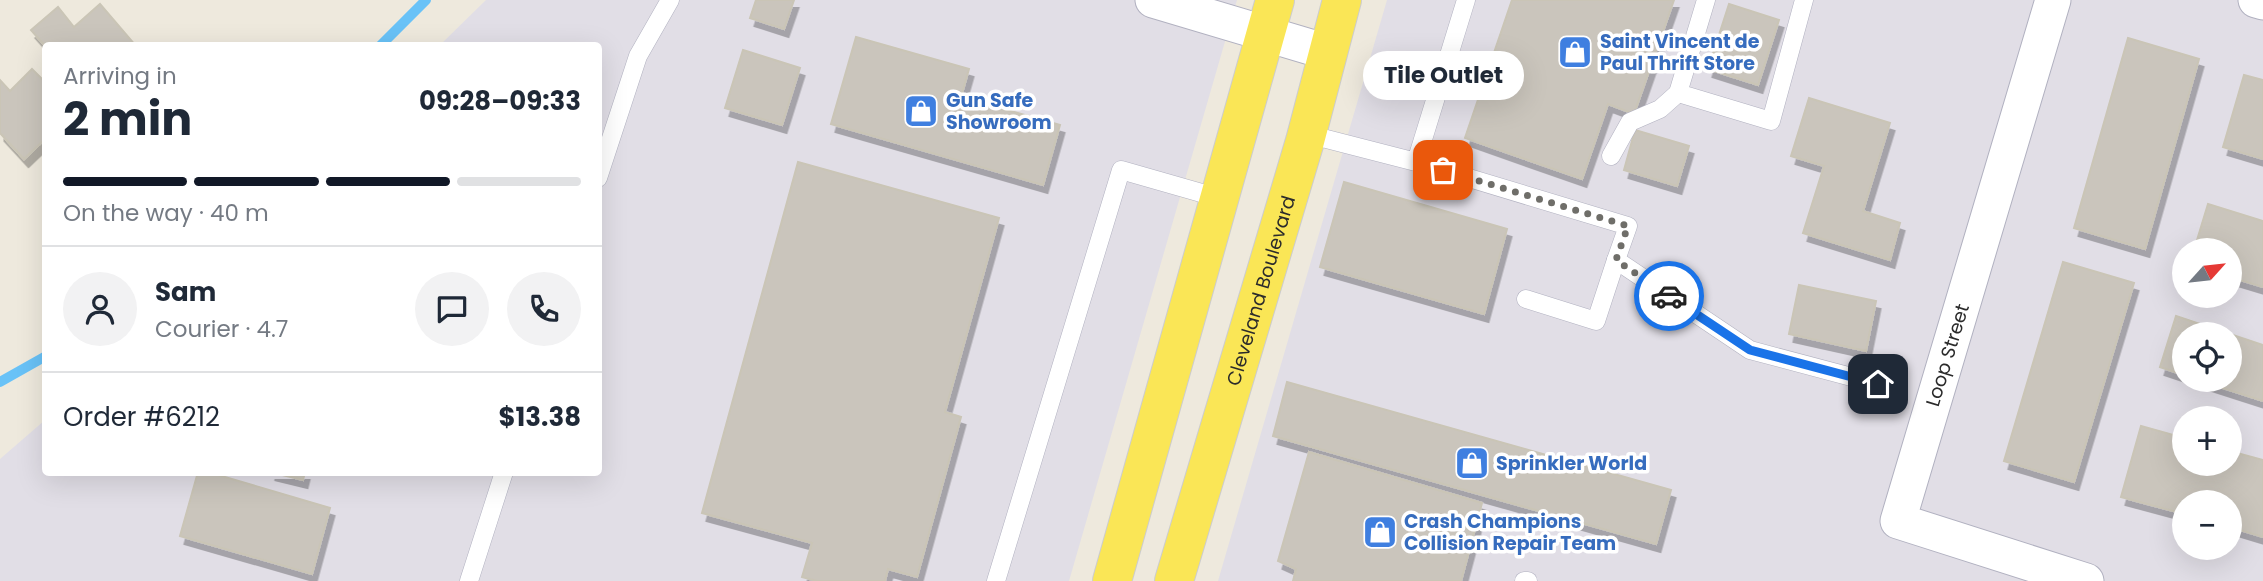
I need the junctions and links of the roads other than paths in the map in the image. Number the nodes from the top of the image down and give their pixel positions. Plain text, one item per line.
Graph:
1 (670, 0) edge
2 (1153, 0) edge
3 (1342, 0) edge
4 (1466, 0) edge
5 (1706, 0) edge
6 (1804, 0) edge
7 (2053, 0) edge
8 (2256, 0) edge
9 (2263, 2) edge
10 (1270, 16) edge
11 (1327, 52) junction
12 (1678, 93) junction
13 (1307, 134) junction
14 (1611, 156) dead end
15 (1416, 162) junction
16 (602, 166) edge
17 (1219, 198) junction
18 (1616, 260) junction
19 (1526, 299) dead end
20 (1878, 384) dead end
21 (503, 476) edge
22 (469, 581) edge
23 (996, 581) edge
24 (1112, 581) edge
25 (1174, 581) edge
26 (2087, 581) edge

1 - 16 lane
2 - 10 street
3 - 11 main road, Cleveland Boulevard
4 - 15 lane
5 - 12 lane
6 - 12 lane
7 - 26 street, Loop Street
8 - 9 street
10 - 11 street
10 - 17 main road
11 - 13 main road, Cleveland Boulevard
12 - 14 lane
13 - 15 lane
13 - 25 main road, Cleveland Boulevard
15 - 18 lane
17 - 23 lane
17 - 24 main road
18 - 19 lane
18 - 20 lane
21 - 22 lane

